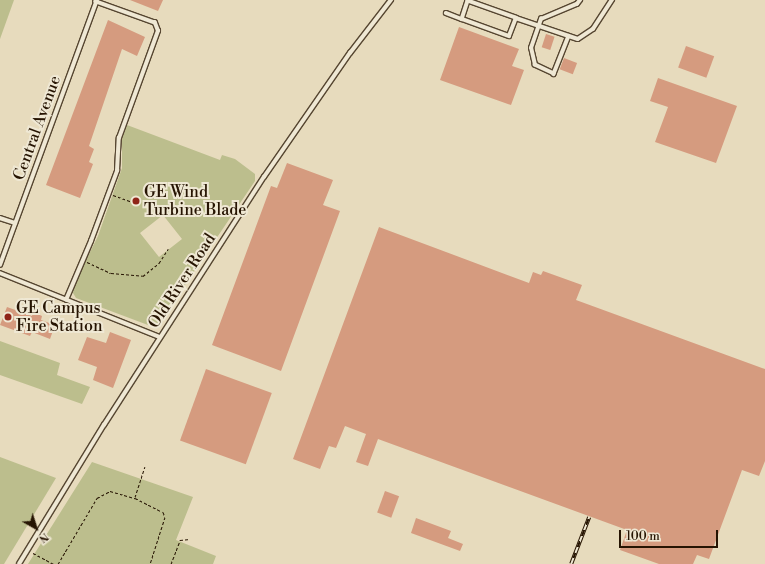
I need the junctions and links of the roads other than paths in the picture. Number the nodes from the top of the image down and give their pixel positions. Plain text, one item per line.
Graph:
1 (391, 0) edge
2 (580, 0) edge
3 (612, 0) edge
4 (96, 1) edge
5 (446, 13) dead end
6 (516, 18) junction
7 (462, 19) junction
8 (538, 25) junction
9 (569, 36) junction
10 (0, 218) edge
11 (15, 223) junction
12 (0, 265) edge
13 (0, 273) edge
14 (66, 300) junction
15 (160, 337) junction
16 (18, 564) edge

1 - 15 lane, Old River Road
2 - 8 lane
3 - 9 lane
4 - 11 lane, Central Avenue
4 - 14 lane
5 - 7 lane
6 - 7 lane
6 - 7 lane
6 - 8 lane
8 - 9 lane
8 - 9 lane
10 - 11 lane
11 - 12 lane, Central Avenue
13 - 14 lane
14 - 15 lane
15 - 16 lane, Old River Road

